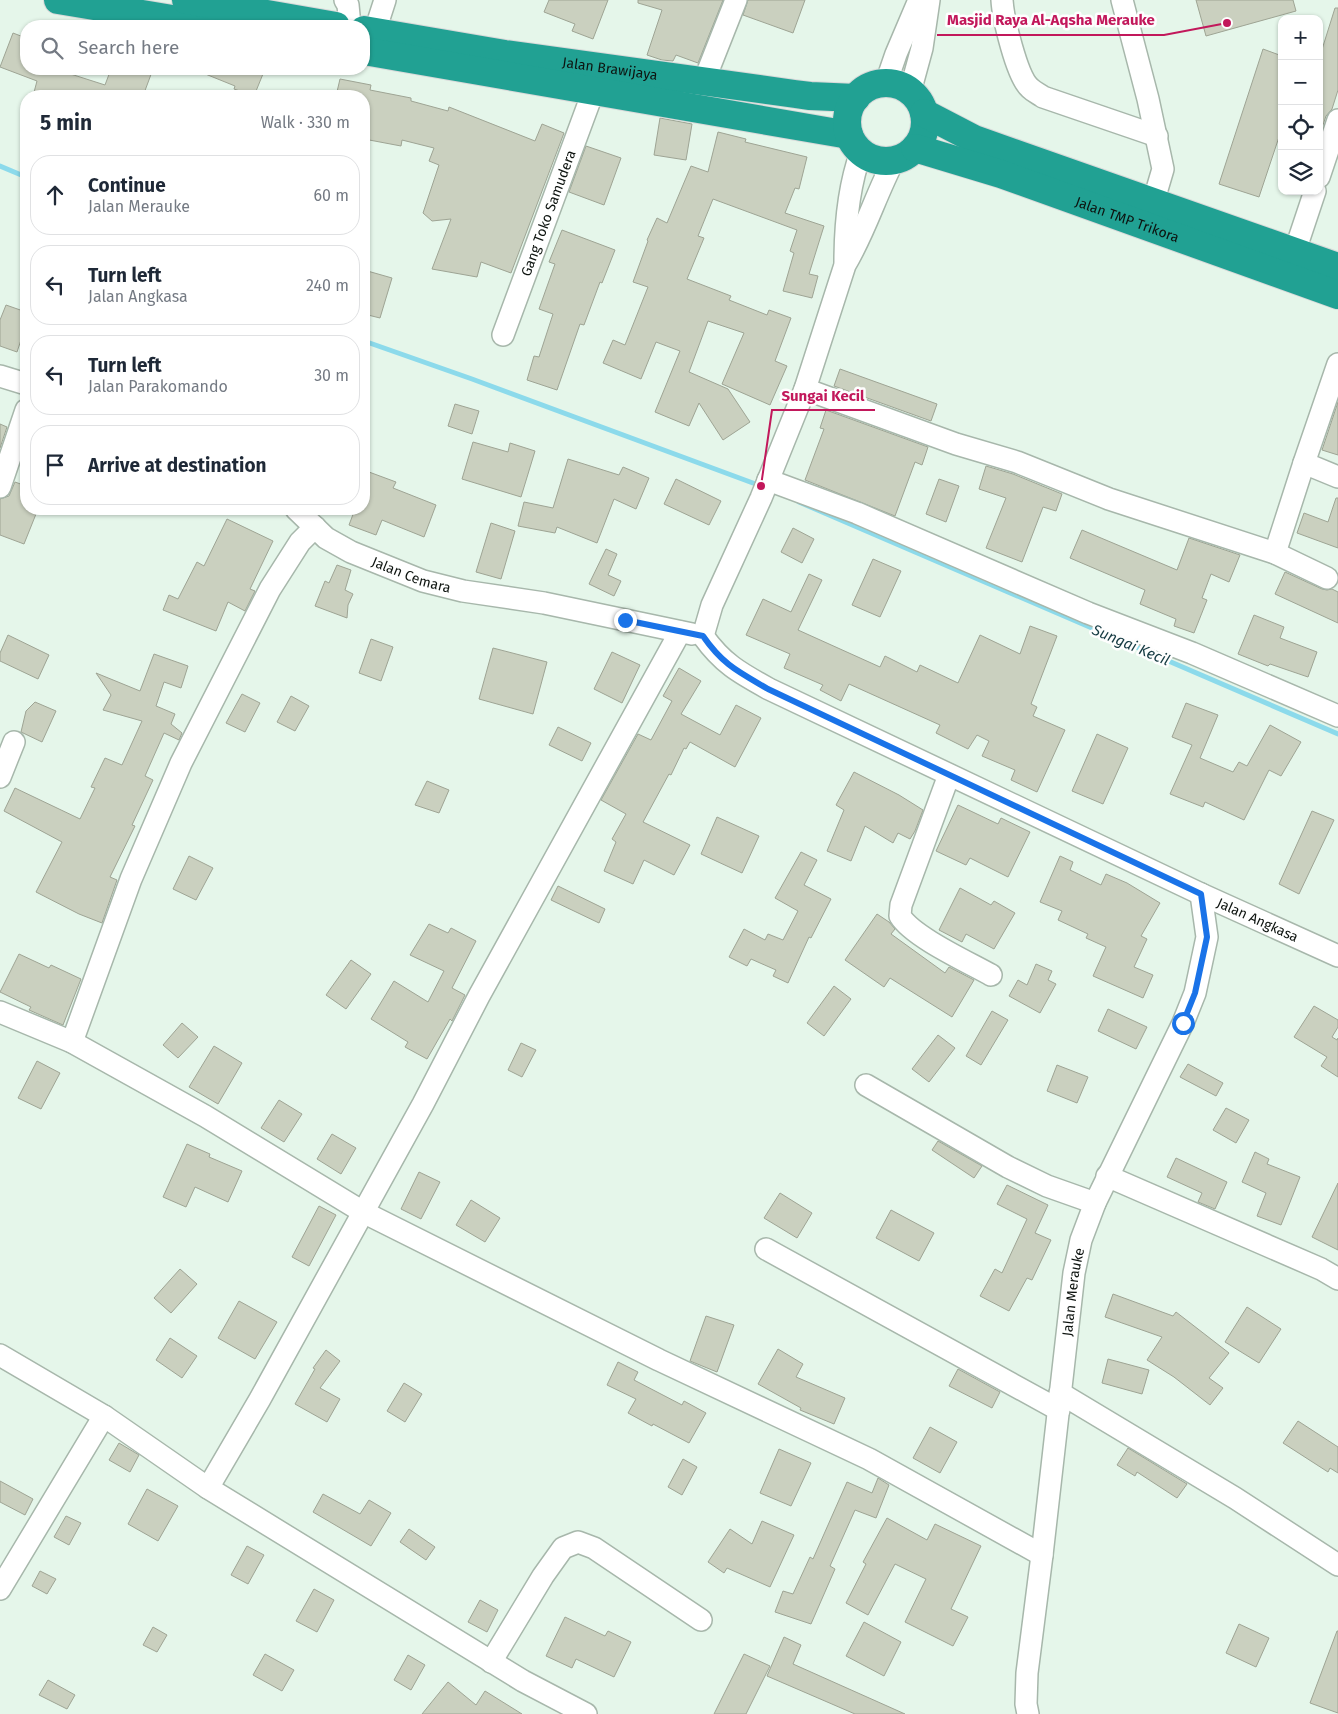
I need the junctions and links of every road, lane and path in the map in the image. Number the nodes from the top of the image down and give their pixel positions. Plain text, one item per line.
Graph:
1 (58, 0) edge
2 (186, 0) edge
3 (345, 0) edge
4 (384, 0) edge
5 (736, 0) edge
6 (919, 0) edge
7 (929, 0) edge
8 (1002, 0) edge
9 (1122, 0) edge
10 (88, 3) edge
11 (181, 20) edge
12 (301, 20) edge
13 (356, 20) edge
14 (370, 23) edge
15 (370, 36) edge
16 (370, 37) edge
17 (704, 81) junction
18 (593, 92) junction
19 (907, 96) junction
20 (856, 98) junction
21 (1338, 120) edge
22 (1157, 136) junction
23 (855, 144) junction
24 (904, 154) junction
25 (1323, 165) edge
26 (1314, 195) edge
27 (1153, 203) junction
28 (1295, 251) junction
29 (845, 265) junction
30 (1329, 277) edge
31 (503, 335) dead end
32 (1338, 364) edge
33 (0, 376) edge
34 (20, 382) edge
35 (805, 389) junction
36 (20, 428) edge
37 (1304, 463) junction
38 (1338, 477) edge
39 (0, 487) edge
40 (765, 488) junction
41 (303, 515) edge
42 (316, 527) junction
43 (1275, 553) junction
44 (1327, 578) dead end
45 (680, 632) junction
46 (703, 636) junction
47 (1338, 716) edge
48 (14, 742) dead end
49 (949, 775) junction
50 (0, 777) edge
51 (1201, 894) junction
52 (1338, 956) edge
53 (991, 975) dead end
54 (0, 1012) edge
55 (72, 1042) junction
56 (866, 1084) dead end
57 (1107, 1176) junction
58 (1095, 1203) junction
59 (363, 1212) junction
60 (766, 1249) dead end
61 (1338, 1278) edge
62 (0, 1355) edge
63 (1060, 1402) junction
64 (104, 1416) junction
65 (208, 1488) junction
66 (1042, 1555) junction
67 (1338, 1565) edge
68 (0, 1589) edge
69 (701, 1620) dead end
70 (492, 1662) junction
71 (586, 1714) edge
72 (1028, 1714) edge

1 - 10 highway
2 - 12 highway
3 - 13 street
4 - 14 street
5 - 17 street
6 - 19 street
7 - 19 street
8 - 22 street
9 - 22 street
10 - 11 highway
15 - 17 highway, Jalan Brawijaya
16 - 18 highway, Jalan Brawijaya
17 - 20 highway, Jalan Brawijaya
18 - 23 highway, Jalan Brawijaya
18 - 31 street, Gang Toko Samudera
19 - 20 highway
19 - 24 highway
19 - 27 highway, Jalan TMP Trikora
20 - 23 highway
21 - 25 street
22 - 27 street
23 - 24 highway
23 - 29 street
24 - 29 street
24 - 30 highway, Jalan TMP Trikora
26 - 28 street
27 - 28 highway, Jalan TMP Trikora
28 - 30 highway, Jalan TMP Trikora
29 - 35 street
32 - 37 street
33 - 34 street
35 - 40 street
35 - 43 street
36 - 39 street
37 - 38 street
37 - 43 street
40 - 46 street
40 - 47 street
41 - 42 street, Jalan Cemara
42 - 45 street, Jalan Cemara
42 - 55 street
43 - 44 street
45 - 46 street, Jalan Cemara
45 - 59 street
46 - 49 street, Jalan Angkasa
48 - 50 street
49 - 51 street, Jalan Angkasa
49 - 53 street
51 - 52 street, Jalan Angkasa
51 - 57 street, Jalan Merauke
54 - 55 street
55 - 59 street
56 - 58 street
57 - 58 street, Jalan Merauke
57 - 61 street
58 - 63 street, Jalan Merauke
59 - 65 street
59 - 66 street
60 - 63 street
62 - 64 street
63 - 66 street, Jalan Merauke
63 - 67 street
64 - 65 street
64 - 68 street
65 - 70 street
66 - 72 street, Jalan Merauke
69 - 70 street
70 - 71 street

